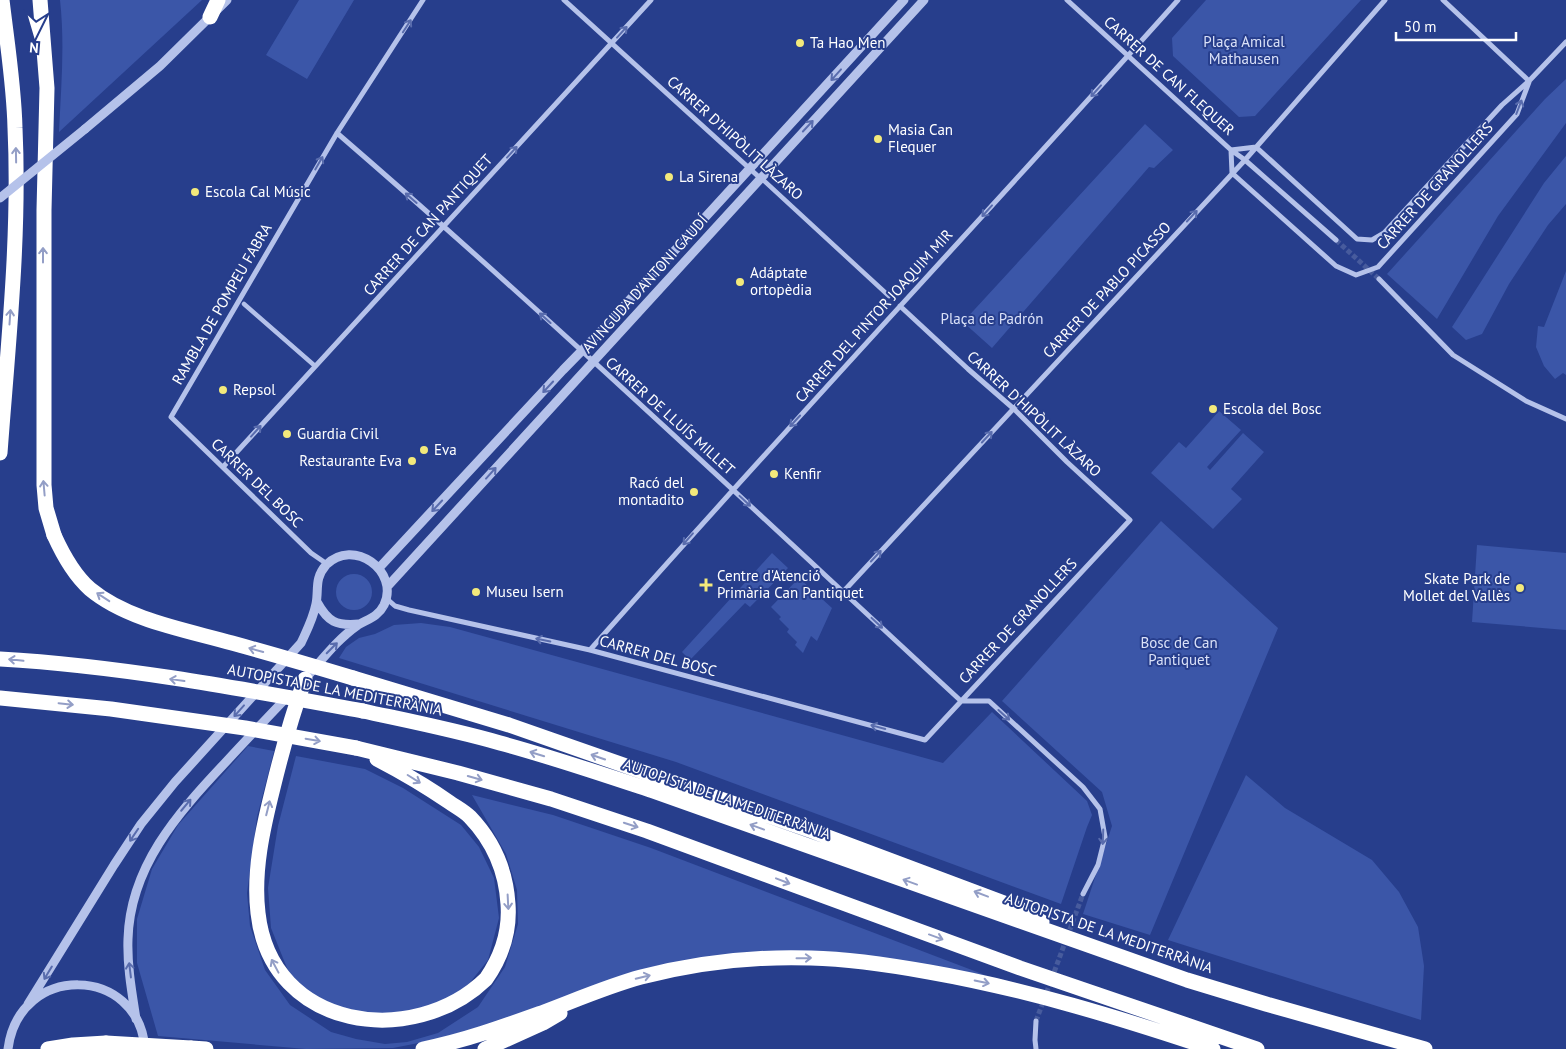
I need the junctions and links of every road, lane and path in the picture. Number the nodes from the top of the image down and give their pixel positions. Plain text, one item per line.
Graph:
1 (2, 0) edge
2 (40, 0) edge
3 (218, 0) edge
4 (227, 0) edge
5 (423, 0) edge
6 (564, 0) edge
7 (651, 0) edge
8 (904, 0) edge
9 (924, 0) edge
10 (1067, 0) edge
11 (1178, 0) edge
12 (1385, 0) edge
13 (1443, 0) edge
14 (210, 17) junction
15 (1566, 42) edge
16 (611, 43) junction
17 (1129, 55) junction
18 (1529, 81) junction
19 (337, 133) junction
20 (1256, 147) junction
21 (1231, 150) junction
22 (1245, 160) junction
23 (750, 169) junction
24 (1232, 173) junction
25 (760, 178) junction
26 (0, 198) edge
27 (444, 226) junction
28 (1336, 240) tunnel mouth
29 (1378, 279) tunnel mouth
30 (888, 296) dead end
31 (244, 304) dead end
32 (900, 306) junction
33 (581, 351) junction
34 (593, 362) junction
35 (315, 366) junction
36 (1014, 409) junction
37 (171, 417) joint
38 (1566, 420) edge
39 (0, 453) edge
40 (223, 467) junction
41 (732, 489) junction
42 (1130, 520) joint
43 (327, 564) junction
44 (379, 568) junction
45 (387, 586) junction
46 (843, 592) junction
47 (386, 598) junction
48 (317, 602) junction
49 (359, 624) junction
50 (590, 650) junction
51 (0, 659) edge
52 (305, 679) junction
53 (0, 698) edge
54 (961, 701) junction
55 (925, 740) joint
56 (356, 748) junction
57 (1084, 894) tunnel mouth
58 (1072, 940) junction
59 (596, 992) junction
60 (28, 1004) junction
61 (136, 1018) junction
62 (1036, 1021) tunnel mouth
63 (1168, 1027) junction
64 (191, 1048) edge
65 (8, 1049) edge
66 (48, 1049) edge
67 (145, 1049) edge
68 (206, 1049) edge
69 (423, 1049) edge
70 (485, 1049) edge
71 (1036, 1049) edge
72 (1213, 1049) edge
73 (1257, 1049) edge
74 (1424, 1049) edge

39 -> 1 highway
58 -> 2 highway, bridge
3 - 14 highway
4 - 14 street
19 -> 5 street, RAMBLA DE POMPEU FABRA
6 - 16 street, CARRER D'HIPÒLIT LÀZARO
16 -> 7 street, CARRER DE CAN PANTIQUET
8 -> 23 street, AVINGUDA D'ANTONI GAUDÍ
25 -> 9 street, AVINGUDA D'ANTONI GAUDÍ
10 - 17 street, CARRER DE CAN FLEQUER
11 - 17 street, CARRER DEL PINTOR JOAQUIM MIR
12 - 20 street, CARRER DE PABLO PICASSO
13 - 18 street
14 - 26 street, bridge
15 - 18 street, CARRER DE GRANOLLERS
16 - 23 street, CARRER D'HIPÒLIT LÀZARO
27 -> 16 street, CARRER DE CAN PANTIQUET
17 - 21 street, CARRER DE CAN FLEQUER
17 -> 32 street, CARRER DEL PINTOR JOAQUIM MIR
18 - 20 street, CARRER DE GRANOLLERS
24 -> 18 street, CARRER DE GRANOLLERS
27 -> 19 street, CARRER DE LLUÍS MILLET
37 -> 19 street, RAMBLA DE POMPEU FABRA
20 - 21 street, CARRER DE CAN FLEQUER
20 - 22 street, CARRER DE PABLO PICASSO
21 - 22 street, CARRER DE CAN FLEQUER
21 - 24 street, CARRER DE CAN FLEQUER
22 - 24 street, CARRER DE PABLO PICASSO
22 - 28 street, CARRER DE CAN FLEQUER
23 - 25 street, CARRER D'HIPÒLIT LÀZARO
23 - 33 street, AVINGUDA D'ANTONI GAUDÍ
36 -> 24 street, CARRER DE PABLO PICASSO
25 - 30 street, CARRER D'HIPÒLIT LÀZARO
25 - 34 street, AVINGUDA D'ANTONI GAUDÍ
33 -> 27 street, CARRER DE LLUÍS MILLET
27 - 35 street, CARRER DE CAN PANTIQUET
29 - 38 street
31 - 35 street
32 - 36 street, CARRER D'HIPÒLIT LÀZARO
32 -> 41 street, CARRER DEL PINTOR JOAQUIM MIR
33 - 34 street, CARRER DE LLUÍS MILLET
33 -> 44 street, AVINGUDA D'ANTONI GAUDÍ
34 - 41 street, CARRER DE LLUÍS MILLET
45 -> 34 street, AVINGUDA D'ANTONI GAUDÍ
40 -> 35 street, CARRER DE CAN PANTIQUET
36 - 42 street, CARRER D'HIPÒLIT LÀZARO
46 -> 36 street, CARRER DE PABLO PICASSO
37 - 40 street, CARRER DEL BOSC
40 - 43 street, CARRER DEL BOSC
41 -> 46 street, CARRER DE LLUÍS MILLET
41 -> 50 street, CARRER DEL PINTOR JOAQUIM MIR
42 - 54 street, CARRER DE GRANOLLERS
43 - 44 street
43 - 48 street
44 - 45 street
45 - 47 street
46 -> 54 street, CARRER DE LLUÍS MILLET
47 - 49 street
50 -> 47 street, CARRER DEL BOSC
48 - 49 street
48 -> 60 street
52 -> 49 street
55 -> 50 street, CARRER DEL BOSC
58 -> 51 highway, AUTOPISTA DE LA MEDITERRÀNIA, bridge
56 -> 52 highway
61 -> 52 street
53 -> 56 highway, bridge
54 - 55 street, CARRER DE GRANOLLERS
54 -> 57 street
56 -> 63 highway
58 - 74 highway, AUTOPISTA DE LA MEDITERRÀNIA
59 -> 63 highway
59 - 69 highway
59 - 70 highway
60 - 61 street
60 - 65 street
61 - 67 street
62 - 71 street
63 - 72 highway
63 - 73 highway
64 - 66 highway, bridge
64 - 68 highway

